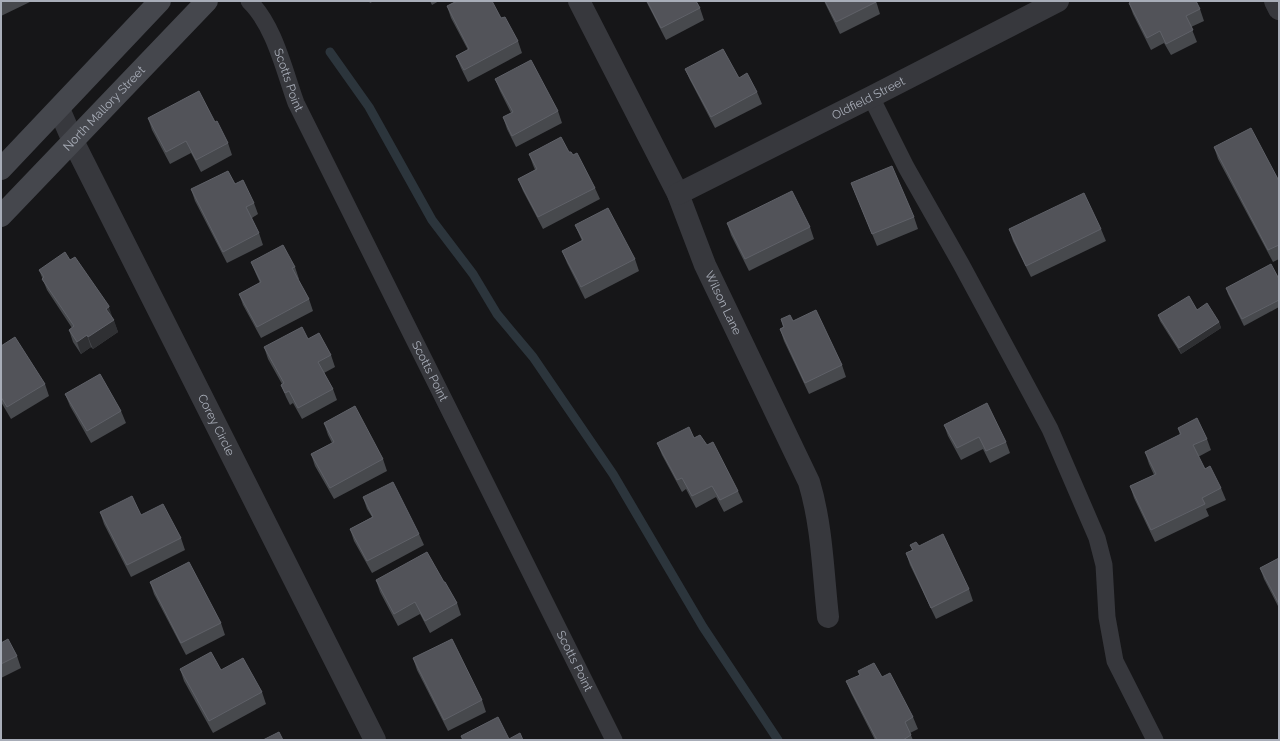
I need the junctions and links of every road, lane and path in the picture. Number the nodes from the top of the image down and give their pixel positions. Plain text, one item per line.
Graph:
1 (160, 1) edge
2 (207, 1) edge
3 (249, 1) edge
4 (579, 1) edge
5 (1057, 1) edge
6 (1275, 1) edge
7 (1279, 9) edge
8 (872, 97) junction
9 (59, 109) junction
10 (73, 141) junction
11 (1, 169) edge
12 (678, 194) junction
13 (1, 216) edge
14 (828, 616) dead end
15 (375, 740) edge
16 (614, 740) edge
17 (1155, 740) edge

1 - 9 main road
2 - 10 main road, North Mallory Street
3 - 16 lane, Scotts Point
4 - 12 street, Wilson Lane
5 - 8 street, Oldfield Street
6 - 7 street
8 - 12 street, Oldfield Street
8 - 17 lane
9 - 10 street, Corey Circle
9 - 11 main road
10 - 13 main road, North Mallory Street
10 - 15 street, Corey Circle
12 - 14 street, Wilson Lane

